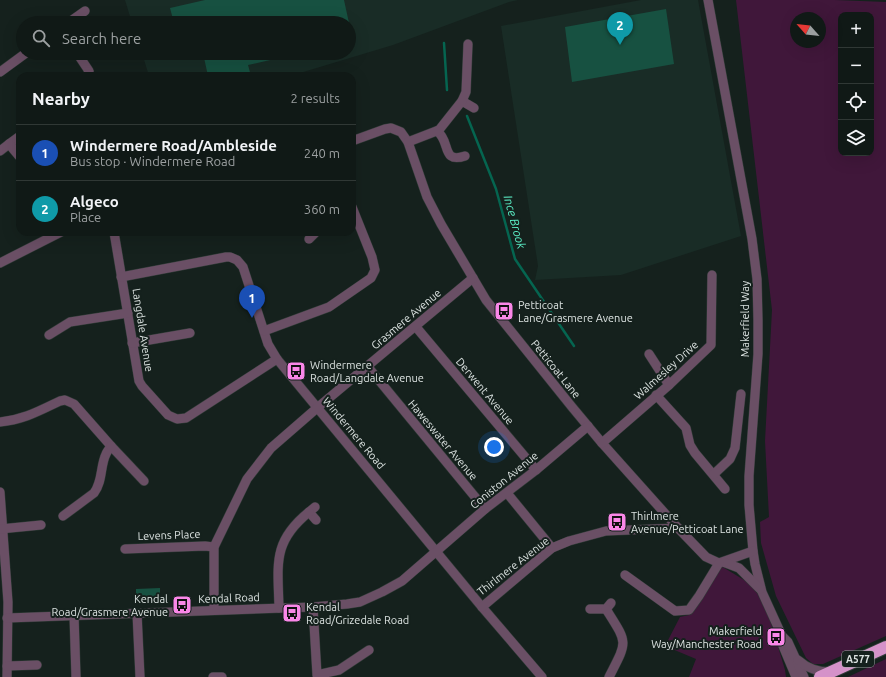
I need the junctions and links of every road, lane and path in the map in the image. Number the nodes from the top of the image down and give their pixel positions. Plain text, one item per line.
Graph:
1 (708, 0) edge
2 (85, 11) dead end
3 (78, 16) edge
4 (468, 44) dead end
5 (16, 60) edge
6 (82, 60) edge
7 (0, 72) edge
8 (89, 72) edge
9 (462, 101) junction
10 (474, 108) dead end
11 (437, 130) junction
12 (16, 139) edge
13 (356, 140) edge
14 (408, 142) junction
15 (9, 144) junction
16 (0, 151) edge
17 (16, 152) edge
18 (465, 156) dead end
19 (356, 219) edge
20 (53, 236) edge
21 (115, 236) edge
22 (312, 236) edge
23 (309, 239) dead end
24 (0, 263) edge
25 (712, 275) dead end
26 (121, 277) junction
27 (473, 278) junction
28 (128, 314) junction
29 (54, 320) dead end
30 (416, 327) junction
31 (61, 328) junction
32 (264, 331) junction
33 (190, 333) dead end
34 (50, 335) dead end
35 (132, 343) junction
36 (649, 354) dead end
37 (277, 359) junction
38 (368, 367) junction
39 (669, 385) junction
40 (741, 394) dead end
41 (656, 395) junction
42 (317, 408) junction
43 (0, 422) edge
44 (588, 426) junction
45 (602, 443) junction
46 (111, 446) junction
47 (536, 470) junction
48 (714, 474) junction
49 (144, 481) dead end
50 (725, 489) dead end
51 (0, 492) edge
52 (507, 493) junction
53 (485, 509) junction
54 (63, 516) dead end
55 (316, 520) dead end
56 (41, 525) dead end
57 (678, 528) junction
58 (1, 529) edge
59 (214, 547) junction
60 (552, 548) junction
61 (125, 549) dead end
62 (753, 551) junction
63 (436, 552) junction
64 (721, 562) junction
65 (755, 564) junction
66 (738, 568) junction
67 (626, 575) dead end
68 (762, 592) junction
69 (4, 602) edge
70 (313, 607) junction
71 (482, 607) junction
72 (280, 608) junction
73 (590, 609) dead end
74 (214, 610) junction
75 (137, 613) junction
76 (74, 615) junction
77 (7, 618) junction
78 (782, 636) junction
79 (886, 647) edge
80 (369, 650) dead end
81 (797, 659) junction
82 (37, 665) dead end
83 (7, 666) junction
84 (825, 675) edge
85 (7, 677) edge
86 (76, 677) edge
87 (140, 677) edge
88 (213, 677) edge
89 (222, 677) edge
90 (542, 677) edge
91 (609, 677) edge
92 (796, 677) edge
93 (804, 677) edge

1 - 62 street, Makerfield Way
2 - 3 street
4 - 9 street
5 - 7 street
6 - 8 street
9 - 10 street
9 - 11 street
11 - 14 street
11 - 18 street
12 - 15 street
13 - 14 street, Petticoat Lane
14 - 27 street, Petticoat Lane
15 - 16 street
15 - 17 street
19 - 32 street
20 - 24 street
21 - 26 street, Langdale Avenue
22 - 23 street
25 - 39 street, Walmesley Drive
26 - 28 street, Langdale Avenue
26 - 32 street, Windermere Road
27 - 30 street, Grasmere Avenue
27 - 44 street, Petticoat Lane
28 - 31 street
28 - 35 street, Langdale Avenue
29 - 31 street
30 - 38 street, Grasmere Avenue
30 - 47 street, Derwent Avenue
31 - 34 street
32 - 37 street, Windermere Road
33 - 35 street
35 - 37 street, Langdale Avenue
36 - 39 street
37 - 42 street, Windermere Road
38 - 42 street, Grasmere Avenue
38 - 53 street, Haweswater Avenue
39 - 41 street, Walmesley Drive
40 - 48 street
41 - 45 street, Walmesley Drive
41 - 48 street
42 - 59 street, Grasmere Avenue
42 - 63 street, Windermere Road
43 - 46 street
44 - 45 street, Petticoat Lane
44 - 47 street, Coniston Avenue
45 - 57 street, Petticoat Lane
46 - 49 street
46 - 54 street
47 - 52 street, Coniston Avenue
48 - 50 street
51 - 58 street
52 - 53 street, Coniston Avenue
52 - 60 street
53 - 63 street, Coniston Avenue
55 - 72 street
56 - 58 street
57 - 60 street, Thirlmere Avenue
57 - 64 street, Petticoat Lane
58 - 69 street
59 - 61 street, Levens Place
59 - 74 street, Grasmere Avenue
60 - 71 street, Thirlmere Avenue
62 - 64 street
62 - 65 street, Makerfield Way
63 - 70 street, Kendal Road
63 - 71 street, Windermere Road
64 - 66 street, Petticoat Lane
64 - 67 street
65 - 66 street
65 - 68 street, Makerfield Way
66 - 68 street, Petticoat Lane
68 - 78 street, Makerfield Way
69 - 77 street
70 - 72 street, Kendal Road
70 - 80 street
71 - 90 street, Windermere Road
72 - 74 street, Kendal Road
73 - 91 street
74 - 75 street, Kendal Road
75 - 76 street, Kendal Road
75 - 87 street
76 - 77 street, Kendal Road
76 - 86 street
77 - 83 street
78 - 81 street, Makerfield Way
78 - 92 street, Makerfield Way
79 - 84 highway, A577
81 - 84 street
81 - 93 street, Makerfield Way
82 - 83 street
83 - 85 street
88 - 89 street

